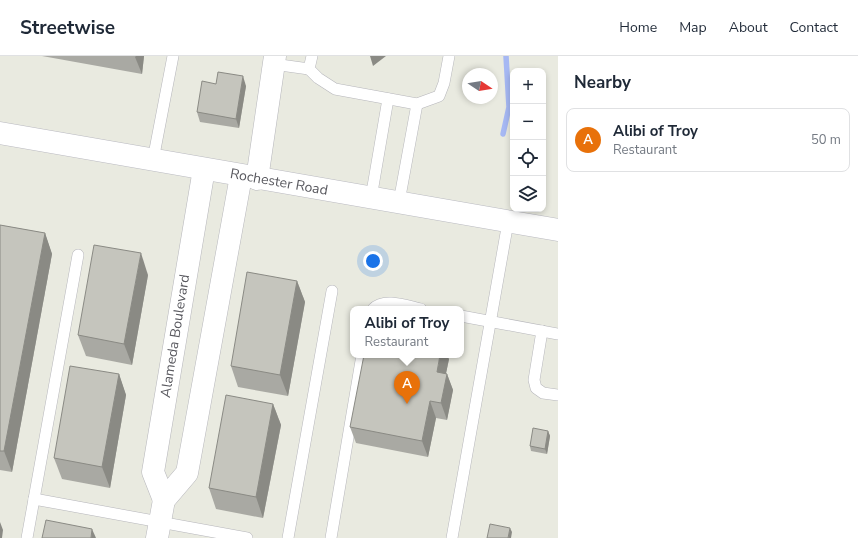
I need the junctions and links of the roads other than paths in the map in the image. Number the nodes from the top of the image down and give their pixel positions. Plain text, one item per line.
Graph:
1 (173, 56) edge
2 (312, 56) edge
3 (449, 56) edge
4 (274, 60) edge
5 (309, 69) junction
6 (388, 100) junction
7 (417, 104) junction
8 (0, 133) edge
9 (153, 160) junction
10 (204, 169) junction
11 (249, 178) junction
12 (371, 198) junction
13 (399, 202) junction
14 (508, 222) junction
15 (558, 230) edge
16 (78, 255) dead end
17 (332, 291) dead end
18 (375, 306) edge
19 (406, 306) edge
20 (464, 317) edge
21 (489, 322) junction
22 (542, 331) junction
23 (558, 334) edge
24 (361, 358) edge
25 (558, 395) edge
26 (34, 500) junction
27 (164, 500) junction
28 (158, 530) edge
29 (27, 538) edge
30 (247, 538) edge
31 (288, 538) edge
32 (331, 538) edge
33 (452, 538) edge

1 - 9 lane
2 - 5 lane
3 - 7 lane
4 - 5 lane
4 - 11 street
5 - 6 lane
6 - 7 lane
6 - 12 lane
7 - 13 lane
8 - 9 street, Rochester Road
9 - 10 street, Rochester Road
10 - 11 street, Rochester Road
10 - 27 street, Alameda Boulevard
11 - 12 street, Rochester Road
11 - 27 street
12 - 13 street, Rochester Road
13 - 14 street, Rochester Road
14 - 15 street, Rochester Road
14 - 21 lane
16 - 26 lane
17 - 31 lane
18 - 19 lane
20 - 21 lane
21 - 22 lane
21 - 33 lane
22 - 23 lane
22 - 25 lane
24 - 32 lane
26 - 28 lane
26 - 29 lane
27 - 28 street
28 - 30 lane

